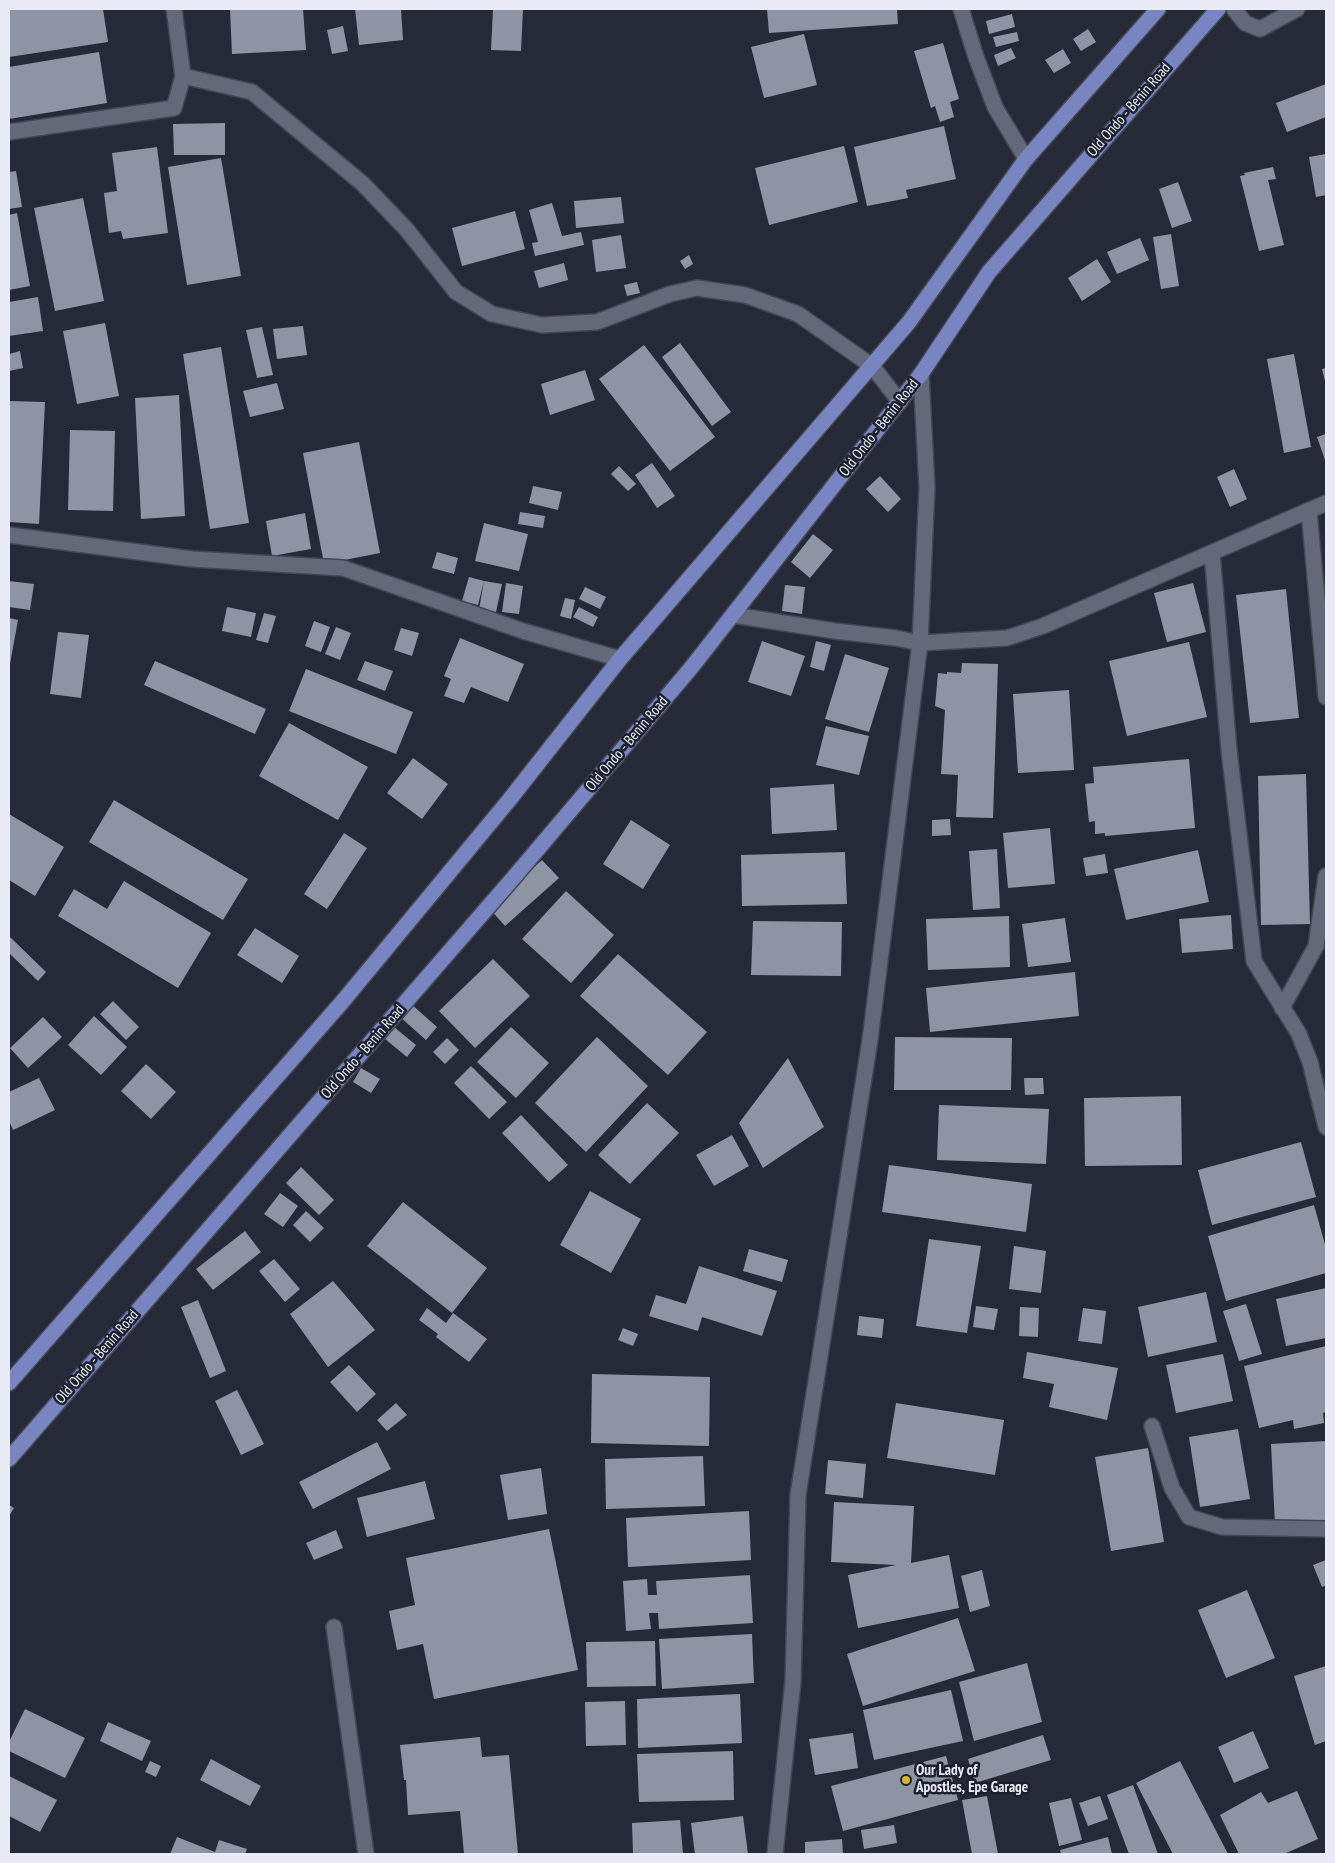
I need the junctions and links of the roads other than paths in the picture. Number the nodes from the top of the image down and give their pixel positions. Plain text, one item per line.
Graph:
1 (174, 9) edge
2 (961, 9) edge
3 (1158, 9) edge
4 (1218, 9) edge
5 (1234, 9) edge
6 (1297, 9) edge
7 (183, 76) junction
8 (9, 132) edge
9 (1026, 159) junction
10 (872, 366) junction
11 (921, 374) junction
12 (900, 402) junction
13 (1326, 503) edge
14 (1309, 511) junction
15 (9, 535) edge
16 (1212, 553) junction
17 (733, 614) junction
18 (920, 643) junction
19 (620, 659) junction
20 (1326, 697) edge
21 (1326, 876) edge
22 (1282, 1008) junction
23 (1326, 1127) edge
24 (9, 1383) edge
25 (1152, 1426) dead end
26 (9, 1459) edge
27 (1326, 1529) edge
28 (334, 1627) dead end
29 (366, 1854) edge
30 (775, 1854) edge

1 - 7 street
2 - 9 street
3 - 9 main road
4 - 11 main road, Old Ondo - Benin Road
5 - 6 street
7 - 8 street
7 - 10 street
9 - 10 main road
10 - 12 street
10 - 19 main road
11 - 12 main road, Old Ondo - Benin Road
11 - 18 street
12 - 17 main road, Old Ondo - Benin Road
13 - 14 street
14 - 16 street
14 - 20 street
15 - 19 street
16 - 18 street
16 - 22 street
17 - 18 street
17 - 26 main road, Old Ondo - Benin Road
18 - 30 street
19 - 24 main road
21 - 22 street
22 - 23 street
25 - 27 street
28 - 29 street

